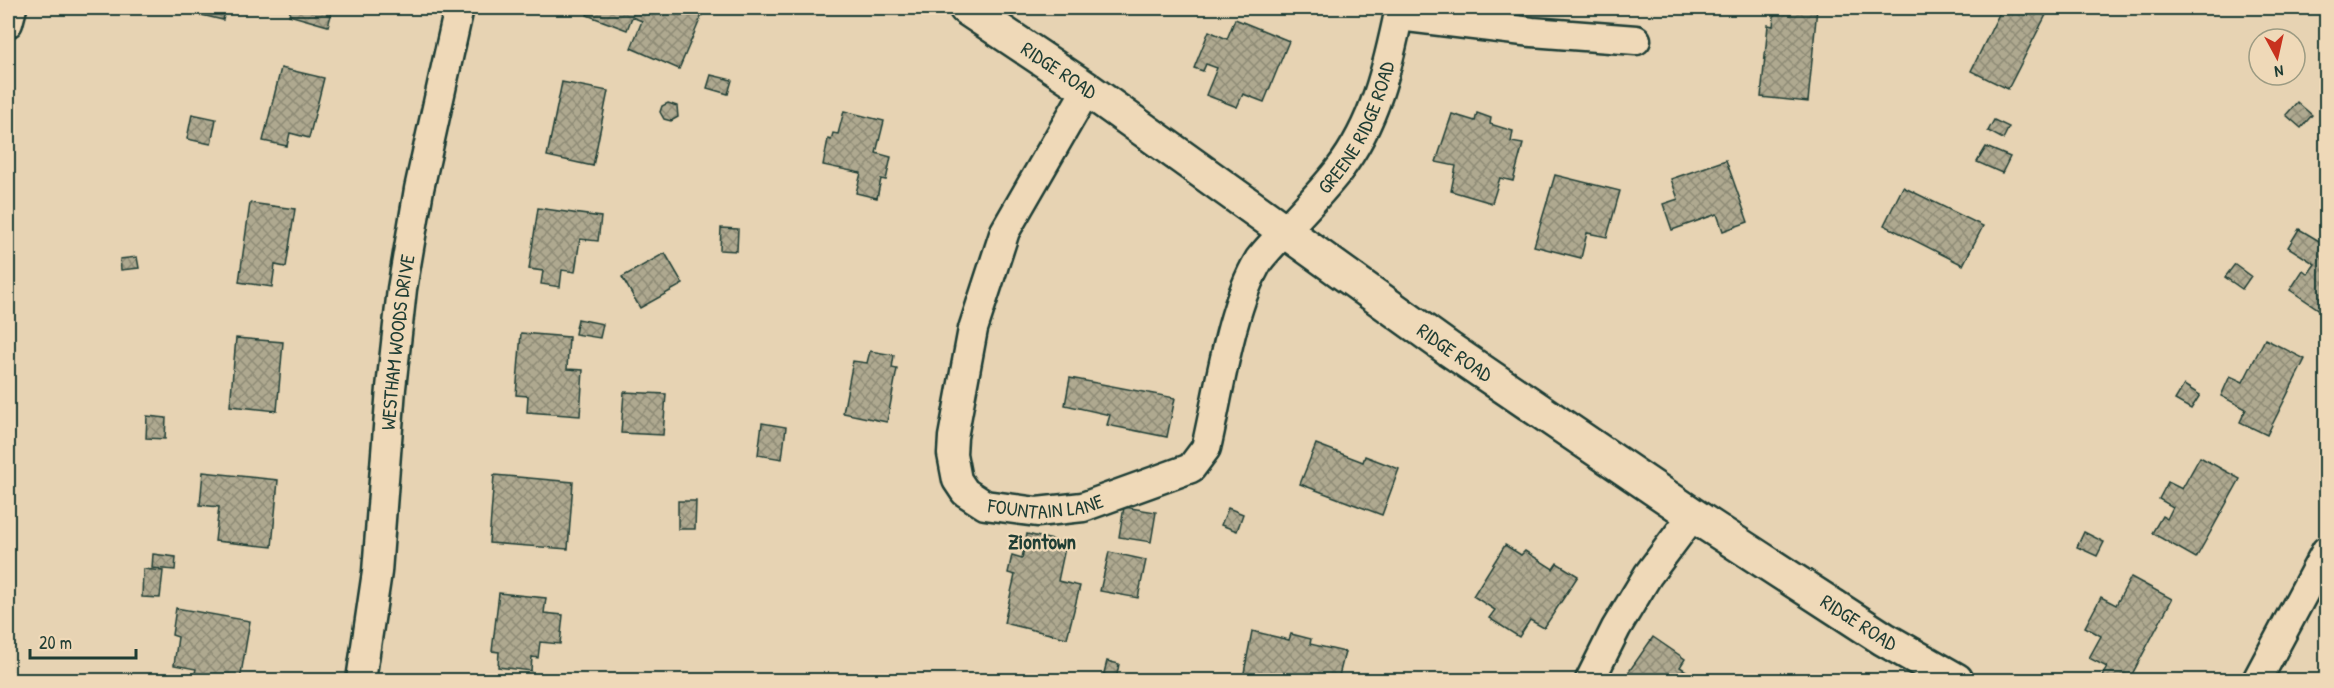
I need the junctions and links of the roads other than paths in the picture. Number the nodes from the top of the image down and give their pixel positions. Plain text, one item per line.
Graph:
1 (12, 8) edge
2 (459, 8) edge
3 (966, 8) edge
4 (1399, 12) edge
5 (8, 23) edge
6 (1636, 40) dead end
7 (1087, 89) junction
8 (1285, 231) junction
9 (1693, 515) junction
10 (2326, 551) edge
11 (361, 681) edge
12 (1590, 681) edge
13 (1956, 681) edge
14 (2257, 681) edge

1 - 5 street
2 - 11 street, WESTHAM WOODS DRIVE
3 - 7 street, RIDGE ROAD
4 - 6 street
4 - 8 street, GREENE RIDGE ROAD
7 - 8 street, RIDGE ROAD
7 - 8 street, FOUNTAIN LANE
8 - 9 street, RIDGE ROAD
9 - 12 street
9 - 13 street, RIDGE ROAD
10 - 14 street

